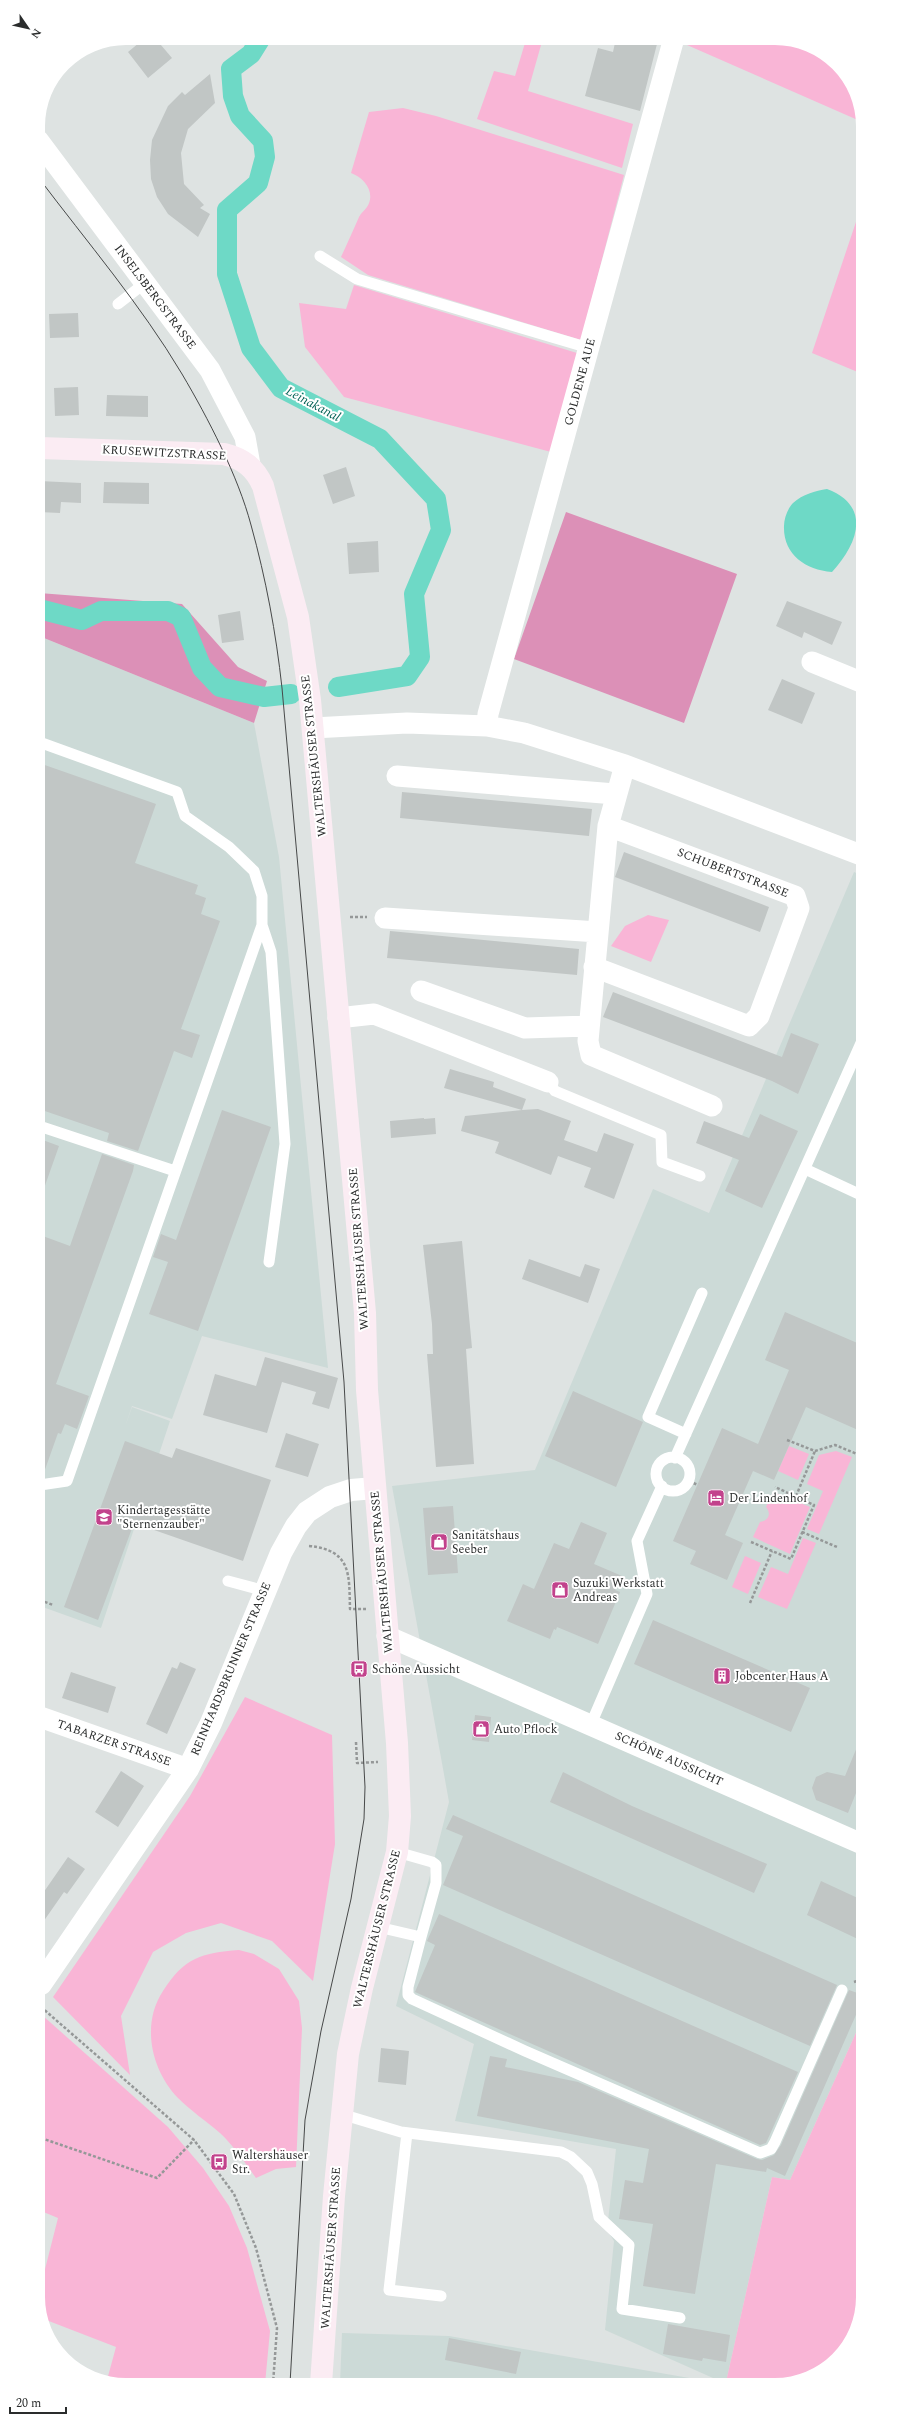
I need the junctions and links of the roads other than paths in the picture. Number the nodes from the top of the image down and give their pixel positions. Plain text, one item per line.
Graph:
1 (672, 45) edge
2 (45, 149) edge
3 (320, 256) dead end
4 (145, 282) junction
5 (118, 304) dead end
6 (589, 348) junction
7 (45, 448) edge
8 (250, 465) junction
9 (812, 662) dead end
10 (856, 680) edge
11 (486, 726) junction
12 (313, 728) junction
13 (45, 744) edge
14 (625, 765) junction
15 (397, 776) dead end
16 (615, 794) junction
17 (608, 826) junction
18 (856, 853) edge
19 (386, 918) road end
20 (262, 925) junction
21 (598, 932) junction
22 (594, 967) junction
23 (421, 991) dead end
24 (338, 1018) junction
25 (589, 1026) junction
26 (856, 1054) edge
27 (548, 1082) joint
28 (712, 1106) dead end
29 (45, 1128) edge
30 (805, 1169) junction
31 (175, 1171) junction
32 (700, 1176) dead end
33 (856, 1192) edge
34 (269, 1262) dead end
35 (702, 1293) dead end
36 (686, 1434) junction
37 (675, 1458) junction
38 (45, 1483) edge
39 (662, 1486) junction
40 (375, 1488) junction
41 (228, 1580) dead end
42 (265, 1590) junction
43 (387, 1636) junction
44 (45, 1719) edge
45 (591, 1724) junction
46 (188, 1769) junction
47 (856, 1841) edge
48 (397, 1852) junction
49 (378, 1927) junction
50 (421, 1937) junction
51 (45, 1978) edge
52 (842, 1990) dead end
53 (341, 2114) junction
54 (407, 2133) junction
55 (441, 2296) dead end
56 (680, 2318) dead end
57 (322, 2378) edge

1 - 6 street, GOLDENE AUE
2 - 4 street, INSELSBERGSTRASSE
3 - 6 lane
4 - 5 lane
4 - 8 street, INSELSBERGSTRASSE
6 - 11 street, GOLDENE AUE
7 - 8 main road, KRUSEWITZSTRASSE
8 - 12 main road, WALTERSHÄUSER STRASSE
9 - 10 street
11 - 12 street
11 - 14 street
12 - 24 main road, WALTERSHÄUSER STRASSE
13 - 20 lane
14 - 16 street
14 - 18 street
15 - 16 street
16 - 17 street
17 - 21 street
17 - 22 street, SCHUBERTSTRASSE
19 - 21 street
20 - 31 lane
20 - 34 lane
21 - 22 street
22 - 25 street
23 - 25 street
24 - 27 street
24 - 40 main road, WALTERSHÄUSER STRASSE
25 - 28 street
26 - 30 lane
27 - 32 lane
29 - 31 lane
30 - 33 lane
30 - 36 lane
31 - 38 lane
35 - 36 lane
36 - 37 lane
37 - 39 lane
37 - 39 lane
39 - 45 lane
40 - 42 street, REINHARDSBRUNNER STRASSE
40 - 43 main road, WALTERSHÄUSER STRASSE
41 - 42 lane
42 - 46 street, REINHARDSBRUNNER STRASSE
43 - 45 street, SCHÖNE AUSSICHT
43 - 48 main road, WALTERSHÄUSER STRASSE
44 - 46 street, TABARZER STRASSE
45 - 47 street, SCHÖNE AUSSICHT
46 - 51 street, REINHARDSBRUNNER STRASSE
48 - 49 main road, WALTERSHÄUSER STRASSE
48 - 50 lane
49 - 50 lane
49 - 53 main road, WALTERSHÄUSER STRASSE
50 - 52 lane
53 - 54 lane
53 - 57 main road, WALTERSHÄUSER STRASSE
54 - 55 lane
54 - 56 lane

